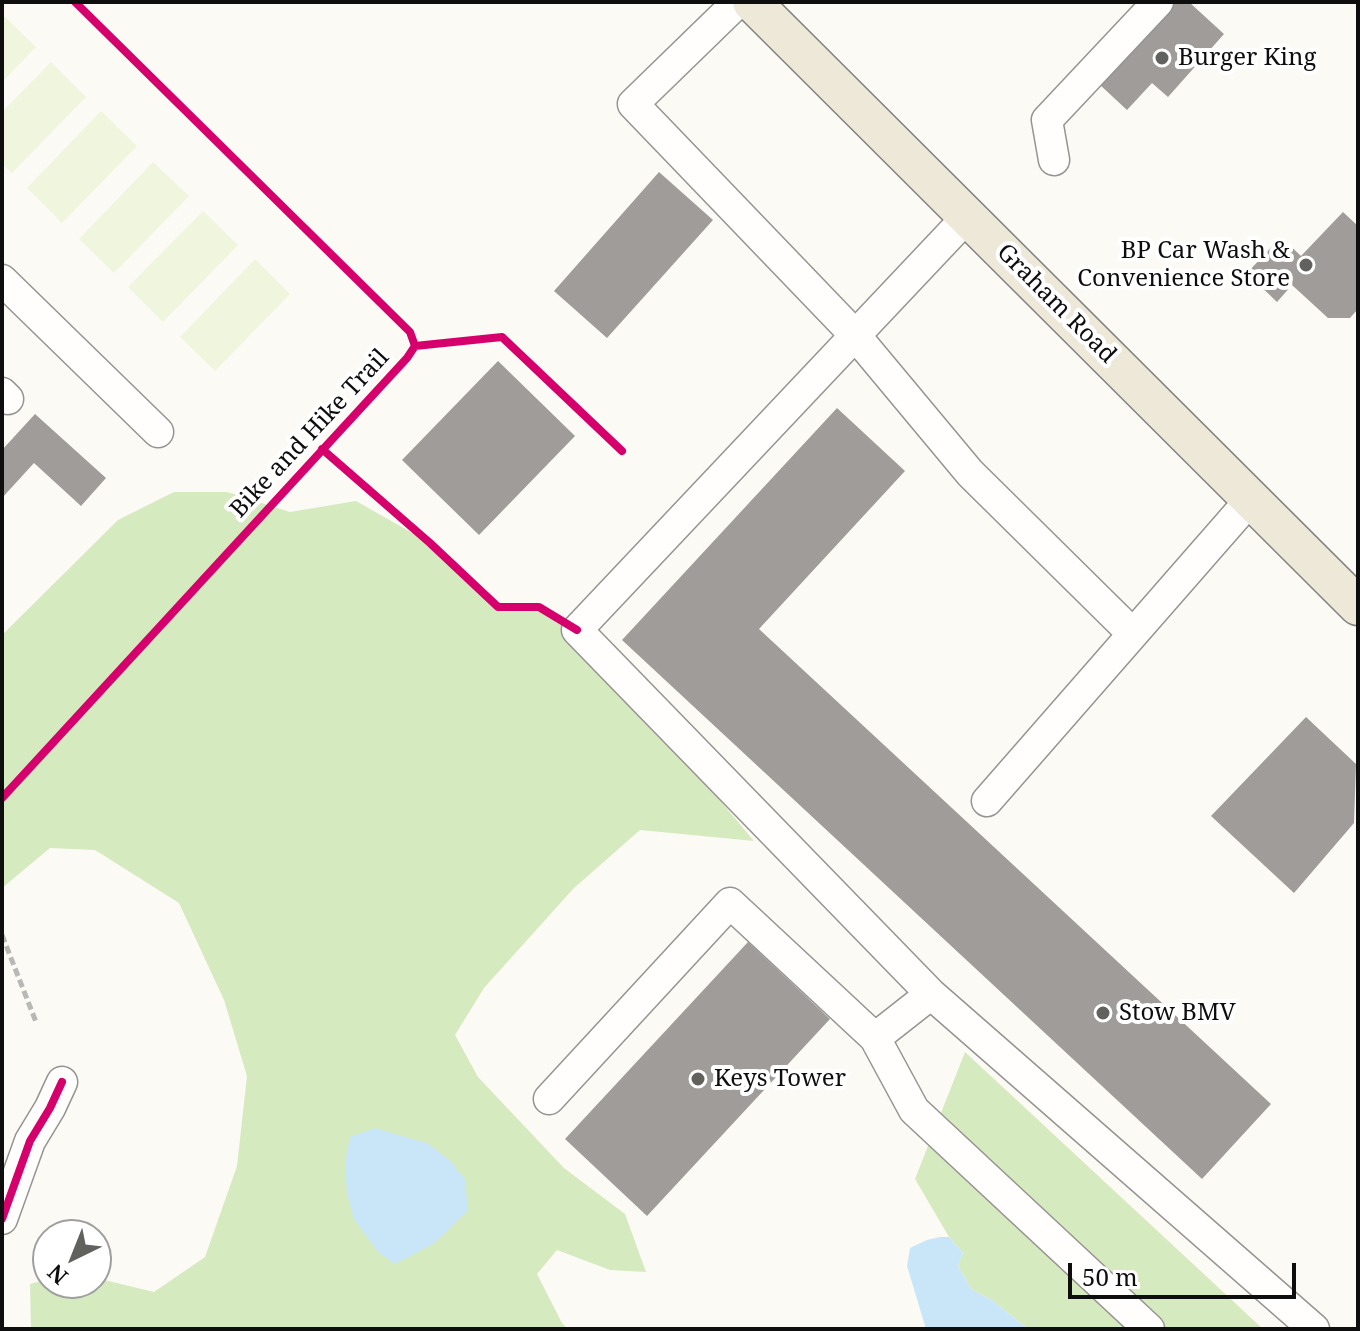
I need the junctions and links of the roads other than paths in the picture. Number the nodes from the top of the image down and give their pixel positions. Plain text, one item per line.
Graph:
1 (738, 2) edge
2 (752, 2) edge
3 (1158, 2) edge
4 (1054, 160) dead end
5 (968, 216) junction
6 (2, 280) edge
7 (855, 335) junction
8 (158, 432) dead end
9 (1251, 499) junction
10 (1358, 606) edge
11 (1133, 634) junction
12 (987, 801) dead end
13 (931, 994) junction
14 (875, 1038) junction
15 (62, 1082) dead end
16 (549, 1099) dead end
17 (2, 1219) edge
18 (1149, 1329) edge
19 (1314, 1329) edge

1 - 7 street
2 - 5 main road, Graham Road
3 - 4 street
5 - 7 street
5 - 9 main road, Graham Road
6 - 8 street
7 - 11 street
7 - 13 street
9 - 10 main road, Graham Road
9 - 11 street
11 - 12 street
13 - 14 street
13 - 19 street
14 - 16 street
14 - 18 street
15 - 17 street

